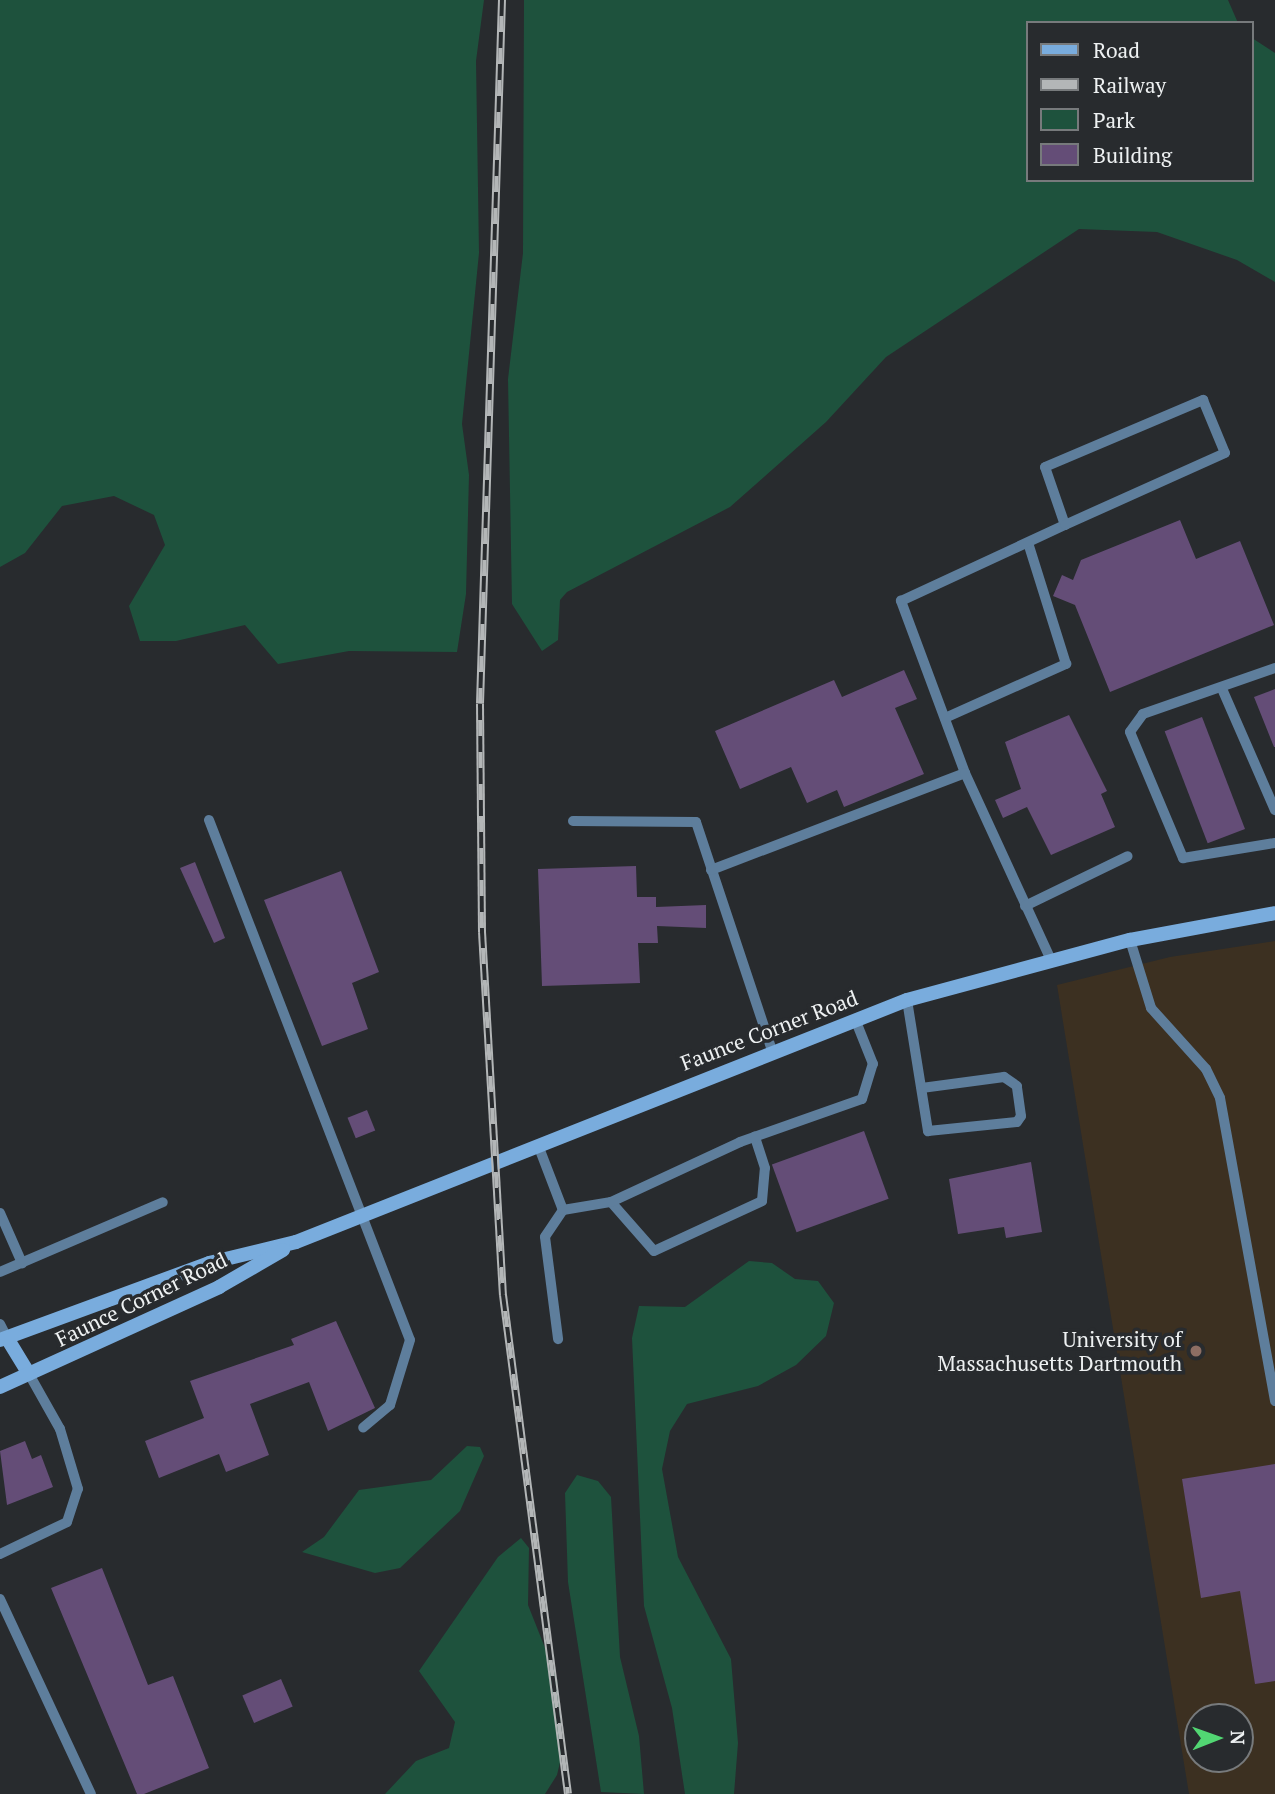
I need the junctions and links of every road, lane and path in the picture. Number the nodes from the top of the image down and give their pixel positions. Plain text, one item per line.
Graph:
1 (1065, 525) junction
2 (1028, 543) junction
3 (1275, 668) edge
4 (1223, 691) junction
5 (945, 718) junction
6 (965, 773) junction
7 (1275, 810) edge
8 (209, 820) dead end
9 (573, 821) dead end
10 (1275, 843) edge
11 (1128, 856) dead end
12 (711, 870) junction
13 (1025, 906) junction
14 (1275, 913) edge
15 (1130, 940) junction
16 (1050, 958) junction
17 (907, 1000) junction
18 (855, 1019) junction
19 (772, 1051) junction
20 (922, 1088) junction
21 (755, 1137) junction
22 (538, 1145) junction
23 (163, 1202) dead end
24 (611, 1202) junction
25 (563, 1210) junction
26 (0, 1213) edge
27 (360, 1216) junction
28 (296, 1242) junction
29 (22, 1263) junction
30 (0, 1272) edge
31 (0, 1324) edge
32 (4, 1339) edge
33 (558, 1339) dead end
34 (29, 1374) junction
35 (0, 1387) edge
36 (1275, 1401) edge
37 (363, 1428) dead end
38 (0, 1554) edge
39 (0, 1599) edge
40 (91, 1794) edge

1 - 1 lane
1 - 2 lane
2 - 5 lane
2 - 5 lane
3 - 4 lane
4 - 7 lane
4 - 10 lane
5 - 6 lane
6 - 12 lane
6 - 13 lane
8 - 27 lane
9 - 12 lane
11 - 13 lane
12 - 19 lane
13 - 16 lane
14 - 15 main road, Faunce Corner Road
15 - 16 main road, Faunce Corner Road
15 - 36 lane
16 - 17 main road, Faunce Corner Road
17 - 18 main road, Faunce Corner Road
17 - 20 lane
18 - 19 main road, Faunce Corner Road
18 - 21 lane
19 - 22 main road, Faunce Corner Road
20 - 20 lane
21 - 24 lane
21 - 24 lane
22 - 25 lane
22 - 27 main road, Faunce Corner Road
23 - 29 lane
24 - 25 lane
25 - 33 lane
26 - 29 lane
27 - 28 main road, Faunce Corner Road
27 - 37 lane
28 - 32 main road, Faunce Corner Road
28 - 34 main road, Faunce Corner Road
29 - 30 lane
31 - 32 lane
32 - 34 main road
34 - 35 main road, Faunce Corner Road
34 - 38 lane
39 - 40 lane

